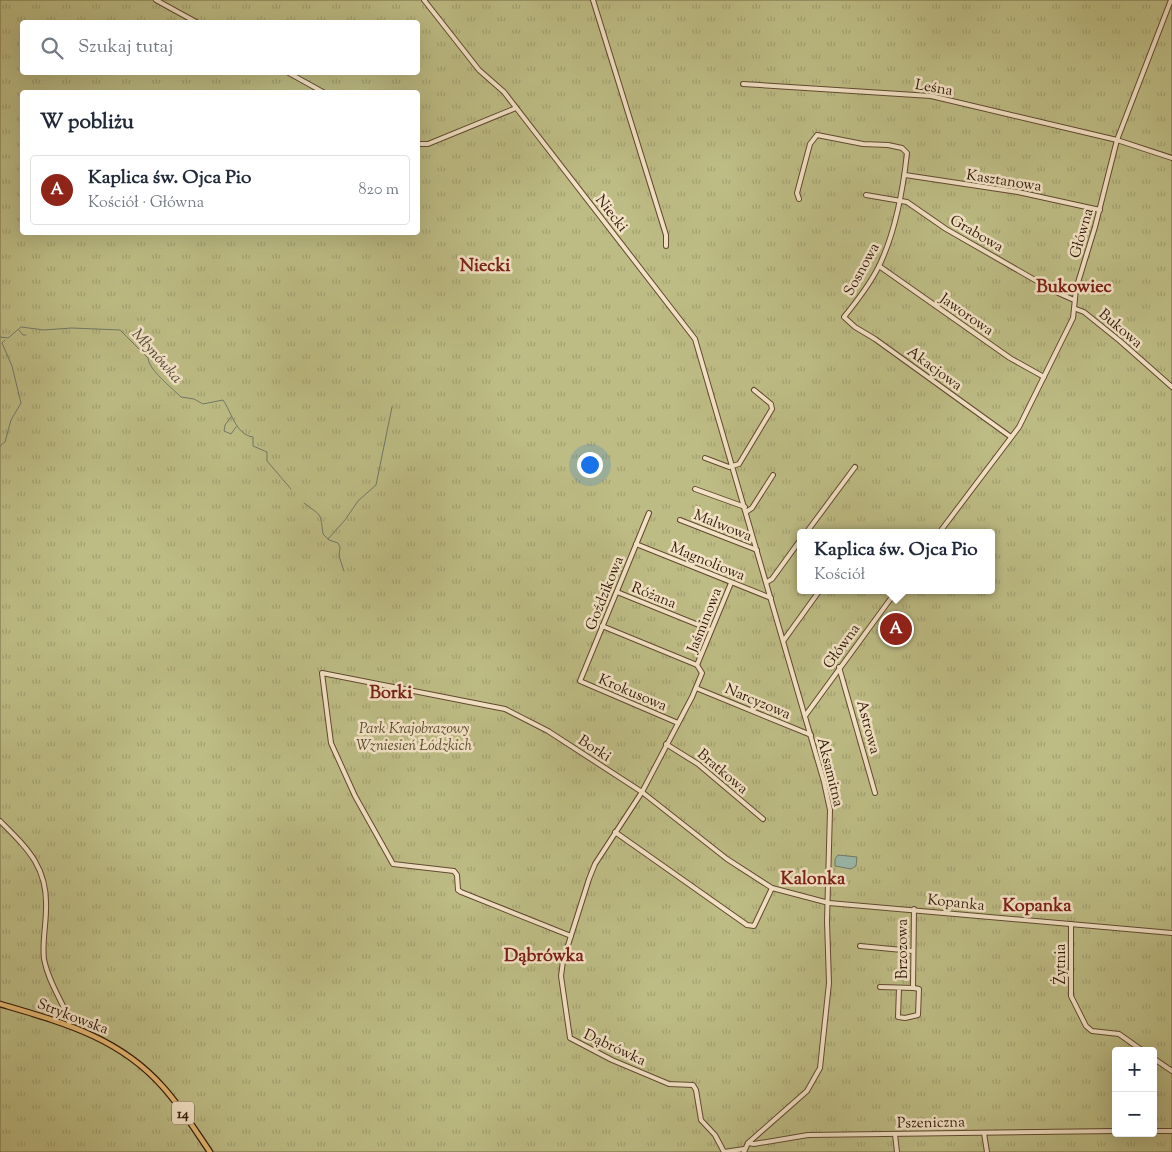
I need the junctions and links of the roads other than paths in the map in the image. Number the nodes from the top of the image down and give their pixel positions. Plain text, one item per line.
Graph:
1 (156, 0) edge
2 (424, 0) edge
3 (593, 0) edge
4 (1171, 0) edge
5 (192, 20) edge
6 (292, 75) edge
7 (743, 84) dead end
8 (319, 90) edge
9 (516, 108) junction
10 (1117, 140) junction
11 (420, 144) edge
12 (1172, 158) edge
13 (905, 174) junction
14 (866, 195) dead end
15 (799, 199) dead end
16 (899, 200) junction
17 (1100, 210) junction
18 (666, 246) dead end
19 (879, 266) junction
20 (1074, 300) junction
21 (1076, 309) junction
22 (844, 317) joint
23 (1044, 377) junction
24 (1172, 387) edge
25 (754, 390) dead end
26 (1011, 437) junction
27 (705, 458) dead end
28 (733, 467) junction
29 (854, 467) dead end
30 (774, 475) dead end
31 (695, 489) dead end
32 (745, 510) junction
33 (649, 513) dead end
34 (680, 520) dead end
35 (809, 529) edge
36 (942, 529) edge
37 (636, 544) junction
38 (797, 545) edge
39 (757, 550) junction
40 (767, 582) junction
41 (731, 583) junction
42 (617, 592) junction
43 (817, 594) edge
44 (894, 594) edge
45 (771, 598) junction
46 (602, 626) junction
47 (711, 630) junction
48 (784, 640) junction
49 (697, 665) junction
50 (839, 667) junction
51 (580, 681) joint
52 (696, 688) junction
53 (805, 716) junction
54 (678, 723) junction
55 (811, 735) junction
56 (666, 744) junction
57 (642, 792) junction
58 (875, 793) dead end
59 (763, 819) dead end
60 (0, 821) edge
61 (615, 832) junction
62 (772, 888) junction
63 (828, 902) junction
64 (914, 909) junction
65 (1071, 924) junction
66 (1172, 933) edge
67 (571, 936) junction
68 (860, 946) dead end
69 (913, 950) junction
70 (880, 987) dead end
71 (899, 988) junction
72 (913, 988) junction
73 (0, 1004) edge
74 (69, 1024) junction
75 (1137, 1047) edge
76 (1157, 1061) edge
77 (1172, 1071) edge
78 (1112, 1131) edge
79 (1157, 1131) edge
80 (1172, 1131) edge
81 (984, 1133) junction
82 (895, 1134) junction
83 (748, 1143) junction
84 (744, 1151) edge
85 (210, 1152) edge
86 (724, 1152) edge
87 (897, 1152) edge
88 (987, 1152) edge

1 - 5 street
2 - 9 street, Niecki
3 - 18 street
4 - 10 street, Główna
6 - 8 street
7 - 10 street, Leśna
9 - 11 street
9 - 28 street, Niecki
10 - 12 street, Leśna
10 - 17 street, Główna
13 - 15 street
13 - 16 street
13 - 17 street, Kasztanowa
14 - 16 street, Grabowa
16 - 19 street, Sosnowa
16 - 20 street, Grabowa
17 - 20 street, Główna
19 - 22 street, Sosnowa
19 - 23 street, Jaworowa
20 - 21 street, Główna
21 - 23 street
21 - 24 street, Bukowa
22 - 26 street, Akacjowa
23 - 26 street
25 - 28 street
26 - 36 street
27 - 28 street
28 - 32 street, Aksamitna
29 - 35 street
30 - 32 street
31 - 32 street
32 - 39 street, Aksamitna
33 - 37 street, Goździkowa
34 - 39 street, Malwowa
37 - 41 street, Magnoliowa
37 - 42 street, Goździkowa
38 - 40 street
39 - 40 street, Aksamitna
40 - 45 street, Aksamitna
41 - 45 street, Magnoliowa
41 - 47 street, Jaśminowa
42 - 46 street, Goździkowa
42 - 47 street, Różana
43 - 48 street
44 - 50 street, Główna
45 - 48 street, Aksamitna
46 - 49 street
46 - 51 street, Goździkowa
47 - 49 street, Jaśminowa
48 - 53 street, Aksamitna
49 - 52 street, Jaśminowa
50 - 53 street, Główna
50 - 58 street, Astrowa
51 - 54 street, Krokusowa
52 - 54 street, Jaśminowa
52 - 55 street, Narcyzowa
53 - 55 street, Aksamitna
54 - 56 street, Jaśminowa
55 - 63 street, Aksamitna
56 - 57 street, Dąbrówka
56 - 59 street, Bratkowa
57 - 61 street, Dąbrówka
57 - 62 street, Borki
57 - 67 street, Borki
60 - 74 street
61 - 62 street
61 - 67 street, Dąbrówka
62 - 63 street, Borki
63 - 64 street, Kopanka
63 - 83 street, Aksamitna
64 - 65 street, Kopanka
64 - 69 street, Brzozowa
65 - 66 street, Kopanka
65 - 75 street, Żytnia
67 - 86 street, Dąbrówka
68 - 69 street
69 - 72 street, Brzozowa
70 - 71 street, Brzozowa
71 - 72 street, Brzozowa
71 - 72 street, Brzozowa
73 - 74 main road, Strykowska / 14
74 - 85 main road, Strykowska / 14
76 - 77 street
78 - 81 street, Pszeniczna
79 - 80 street
81 - 82 street, Pszeniczna
81 - 88 street
82 - 83 street, Pszeniczna
82 - 87 street
83 - 84 street, Aksamitna
84 - 86 street, Dąbrówka

